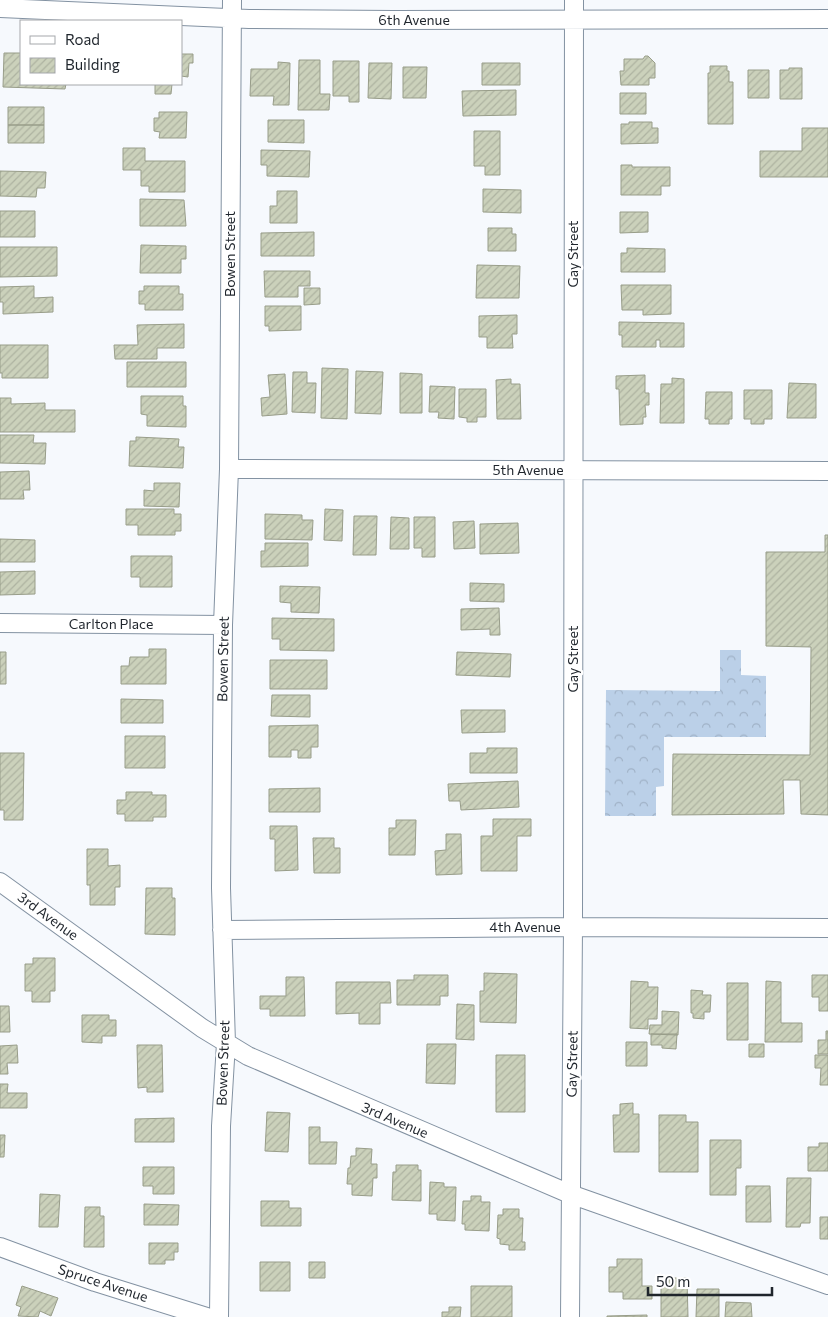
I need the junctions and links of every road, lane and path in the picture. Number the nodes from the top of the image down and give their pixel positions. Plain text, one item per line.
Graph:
1 (232, 0) edge
2 (574, 0) edge
3 (0, 8) edge
4 (232, 18) junction
5 (828, 19) edge
6 (574, 20) junction
7 (228, 469) junction
8 (573, 470) junction
9 (828, 470) edge
10 (0, 623) edge
11 (223, 625) junction
12 (0, 882) edge
13 (573, 927) junction
14 (828, 928) edge
15 (222, 930) junction
16 (226, 1043) junction
17 (570, 1194) junction
18 (0, 1247) edge
19 (828, 1285) edge
20 (207, 1317) edge
21 (219, 1317) edge
22 (570, 1317) edge

1 - 4 street, Bowen Street
2 - 6 street, Gay Street
3 - 4 street, 6th Avenue
4 - 6 street, 6th Avenue
4 - 7 street, Bowen Street
5 - 6 street, 6th Avenue
6 - 8 street, Gay Street
7 - 8 street, 5th Avenue
7 - 11 street, Bowen Street
8 - 9 street, 5th Avenue
8 - 13 street, Gay Street
10 - 11 street, Carlton Place
11 - 15 street, Bowen Street
12 - 16 street, 3rd Avenue
13 - 14 street, 4th Avenue
13 - 15 street, 4th Avenue
13 - 17 street, Gay Street
15 - 16 street, Bowen Street
16 - 17 street, 3rd Avenue
16 - 21 street, Bowen Street
17 - 19 street, 3rd Avenue
17 - 22 street, Gay Street
18 - 20 street, Spruce Avenue

